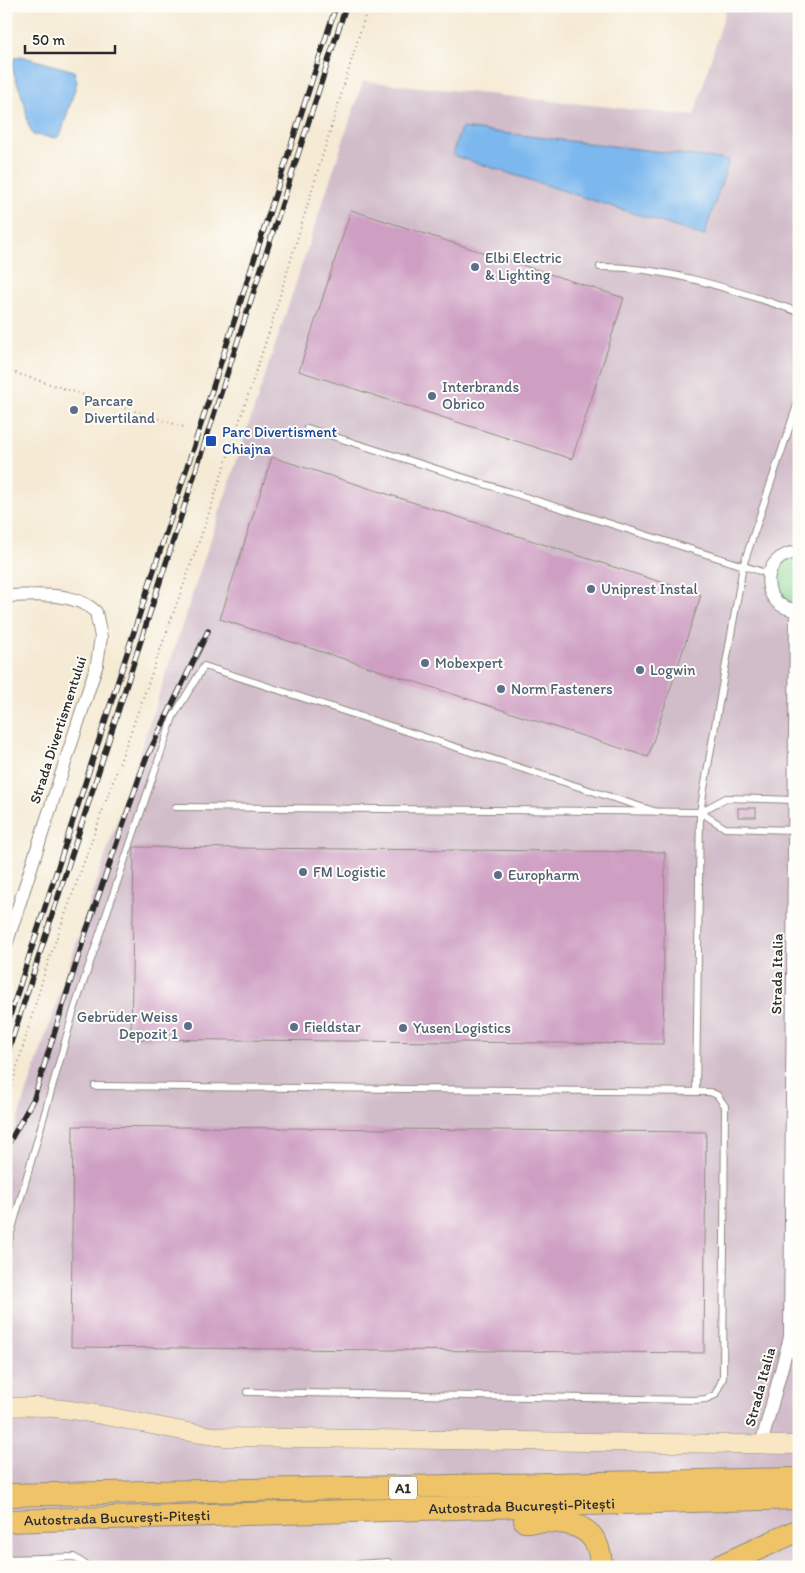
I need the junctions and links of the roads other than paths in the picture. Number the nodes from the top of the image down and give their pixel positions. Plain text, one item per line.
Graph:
1 (600, 267) dead end
2 (799, 312) edge
3 (799, 399) edge
4 (307, 428) dead end
5 (799, 552) edge
6 (743, 566) junction
7 (769, 574) junction
8 (6, 596) edge
9 (798, 610) edge
10 (797, 776) edge
11 (795, 800) junction
12 (176, 807) dead end
13 (657, 812) junction
14 (700, 812) junction
15 (795, 830) junction
16 (6, 945) edge
17 (796, 1043) edge
18 (95, 1086) dead end
19 (696, 1092) junction
20 (795, 1189) edge
21 (795, 1215) edge
22 (6, 1250) edge
23 (790, 1337) junction
24 (799, 1360) edge
25 (248, 1392) dead end
26 (6, 1407) edge
27 (761, 1445) junction
28 (799, 1445) edge
29 (799, 1479) edge
30 (6, 1495) edge
31 (799, 1498) edge
32 (129, 1519) junction
33 (6, 1521) edge
34 (799, 1530) edge
35 (6, 1559) edge
36 (388, 1562) dead end
37 (89, 1567) edge
38 (312, 1567) edge
39 (601, 1567) edge
40 (718, 1567) edge

1 - 2 lane
3 - 6 lane
4 - 6 lane
5 - 7 street
6 - 7 lane
6 - 14 lane
7 - 9 street
8 - 16 street, Strada Divertismentului
9 - 10 street, Strada Italia
10 - 11 street, Strada Italia
11 - 14 lane
11 - 15 street, Strada Italia
12 - 13 lane
13 - 14 lane
13 - 22 lane
14 - 15 lane
14 - 19 lane
15 - 17 street, Strada Italia
17 - 20 street, Strada Italia
18 - 19 lane
19 - 25 lane
20 - 21 street, Strada Italia
21 - 23 street, Strada Italia
23 - 24 street, Strada Italia
23 - 27 street, Strada Italia
26 - 27 main road
27 - 28 main road
29 - 30 highway, Autostrada București-Pitești / A1
31 - 32 highway, Autostrada București-Pitești / A1
32 - 33 highway, Autostrada București-Pitești / A1
32 - 39 highway
34 - 40 highway
35 - 37 lane
36 - 38 lane

